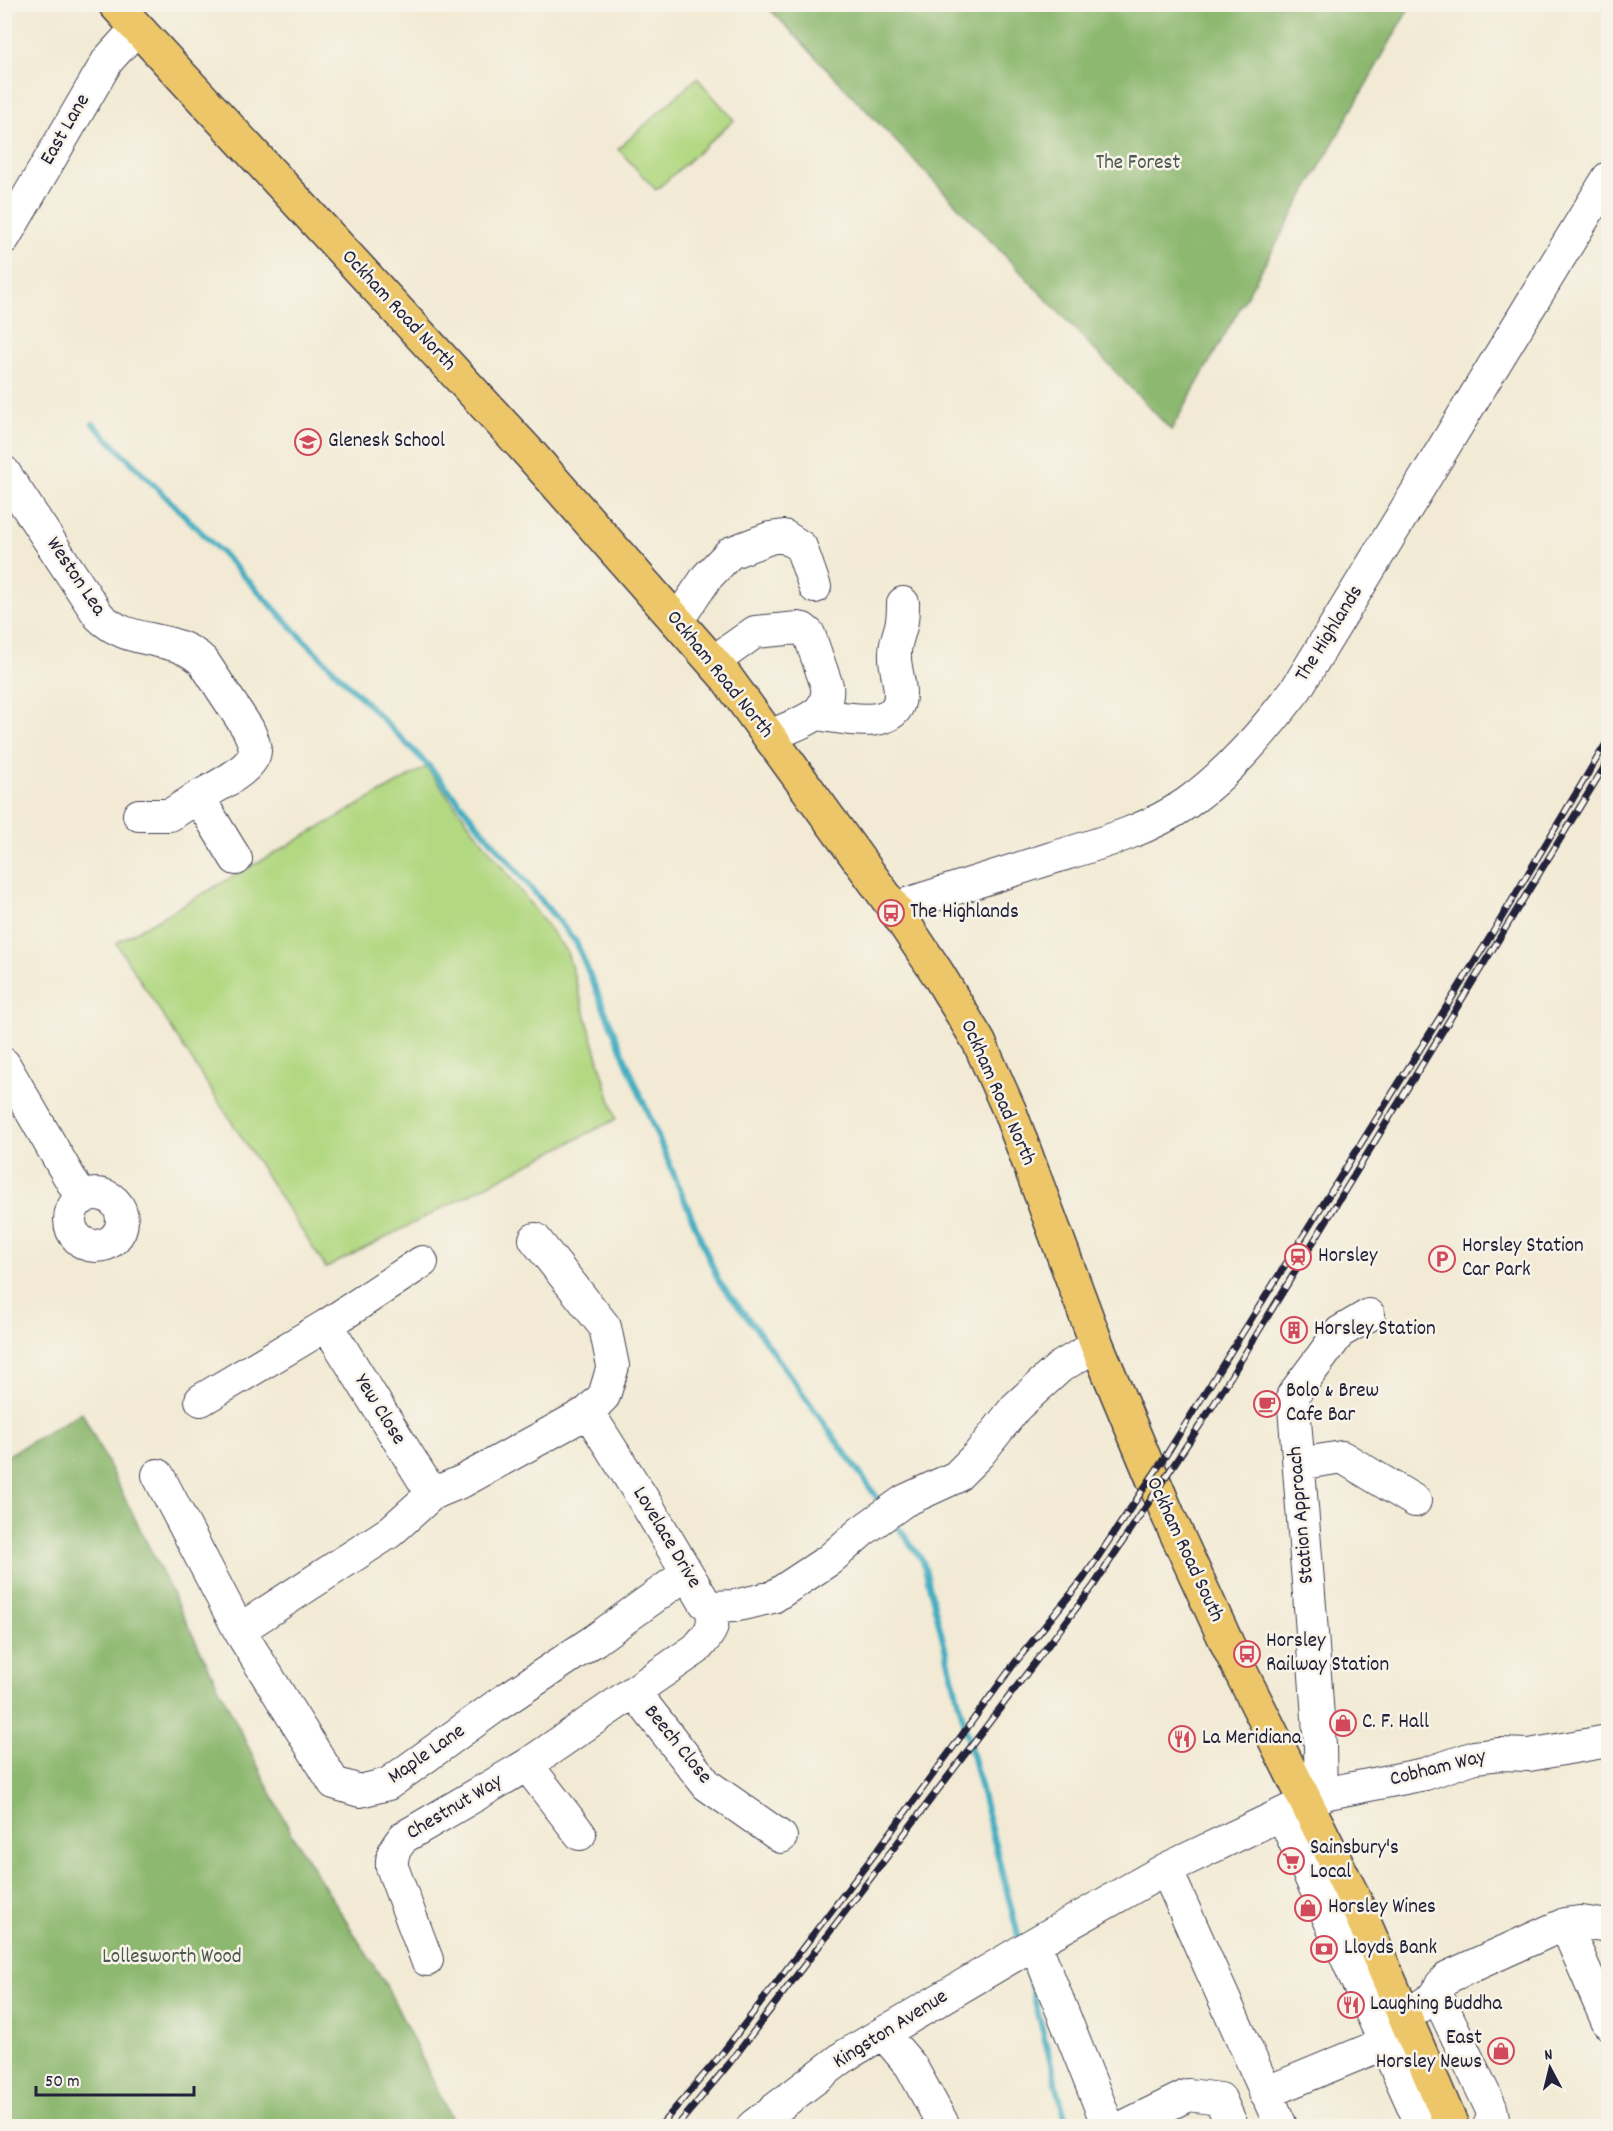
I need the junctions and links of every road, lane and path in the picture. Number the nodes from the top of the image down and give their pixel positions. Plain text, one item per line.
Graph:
1 (115, 4) edge
2 (136, 28) junction
3 (1608, 178) edge
4 (4, 238) edge
5 (4, 472) edge
6 (815, 587) dead end
7 (903, 603) dead end
8 (677, 621) junction
9 (713, 662) junction
10 (817, 714) junction
11 (770, 737) junction
12 (198, 797) junction
13 (139, 815) dead end
14 (236, 859) dead end
15 (894, 908) junction
16 (4, 1064) edge
17 (82, 1199) dead end
18 (535, 1239) dead end
19 (422, 1262) dead end
20 (1369, 1315) dead end
21 (327, 1325) junction
22 (1097, 1345) junction
23 (201, 1400) dead end
24 (588, 1412) junction
25 (1145, 1463) joint
26 (1299, 1464) junction
27 (158, 1475) dead end
28 (432, 1494) junction
29 (1415, 1501) dead end
30 (686, 1574) junction
31 (712, 1607) junction
32 (239, 1630) junction
33 (635, 1693) junction
34 (1608, 1741) edge
35 (1320, 1746) junction
36 (1284, 1758) junction
37 (527, 1765) junction
38 (1303, 1804) junction
39 (580, 1834) dead end
40 (781, 1837) dead end
41 (1167, 1869) junction
42 (1565, 1924) junction
43 (1608, 1926) edge
44 (1035, 1943) junction
45 (427, 1960) dead end
46 (1437, 1995) junction
47 (1608, 2023) edge
48 (1400, 2031) junction
49 (883, 2033) junction
50 (1265, 2093) junction
51 (753, 2127) edge
52 (944, 2127) edge
53 (1108, 2127) edge
54 (1125, 2127) edge
55 (1232, 2127) edge
56 (1281, 2127) edge
57 (1422, 2127) edge
58 (1452, 2127) edge
59 (1489, 2127) edge

1 - 2 main road, Ockham Road North
2 - 4 street, East Lane
2 - 8 main road, Ockham Road North
3 - 15 street, The Highlands
5 - 12 street, Weston Lea
6 - 8 street
7 - 10 street
8 - 9 main road, Ockham Road North
9 - 10 street
9 - 11 main road, Ockham Road North
10 - 11 street
11 - 15 main road, Ockham Road North
12 - 13 street, Weston Lea
12 - 14 street
15 - 22 main road, Ockham Road North
16 - 17 street
18 - 24 street
19 - 21 street
20 - 26 street, Station Approach
21 - 23 street
21 - 28 street, Yew Close
22 - 25 main road, Ockham Road North
22 - 31 street, Lovelace Drive
24 - 28 street
24 - 30 street, Lovelace Drive
25 - 36 main road, Ockham Road South
26 - 29 street
26 - 35 street, Station Approach
27 - 32 street, Maple Lane
28 - 32 street
30 - 31 street, Lovelace Drive
30 - 32 street, Maple Lane
31 - 33 street, Chestnut Way
33 - 37 street, Chestnut Way
33 - 40 street, Beech Close
34 - 38 street, Cobham Way
35 - 36 street
35 - 38 street, Station Approach
36 - 38 main road, Ockham Road South
37 - 39 street, Chestnut Way
37 - 45 street, Chestnut Way
38 - 41 street, Kingston Avenue
38 - 48 main road, Ockham Road South
41 - 44 street, Kingston Avenue
41 - 50 street
42 - 43 street
42 - 46 street
42 - 47 street
44 - 49 street, Kingston Avenue
44 - 53 street
46 - 48 street
46 - 59 street
48 - 50 street
48 - 57 street
48 - 58 main road, Ockham Road South
49 - 51 street, Kingston Avenue
49 - 52 street
50 - 56 street
54 - 55 street

